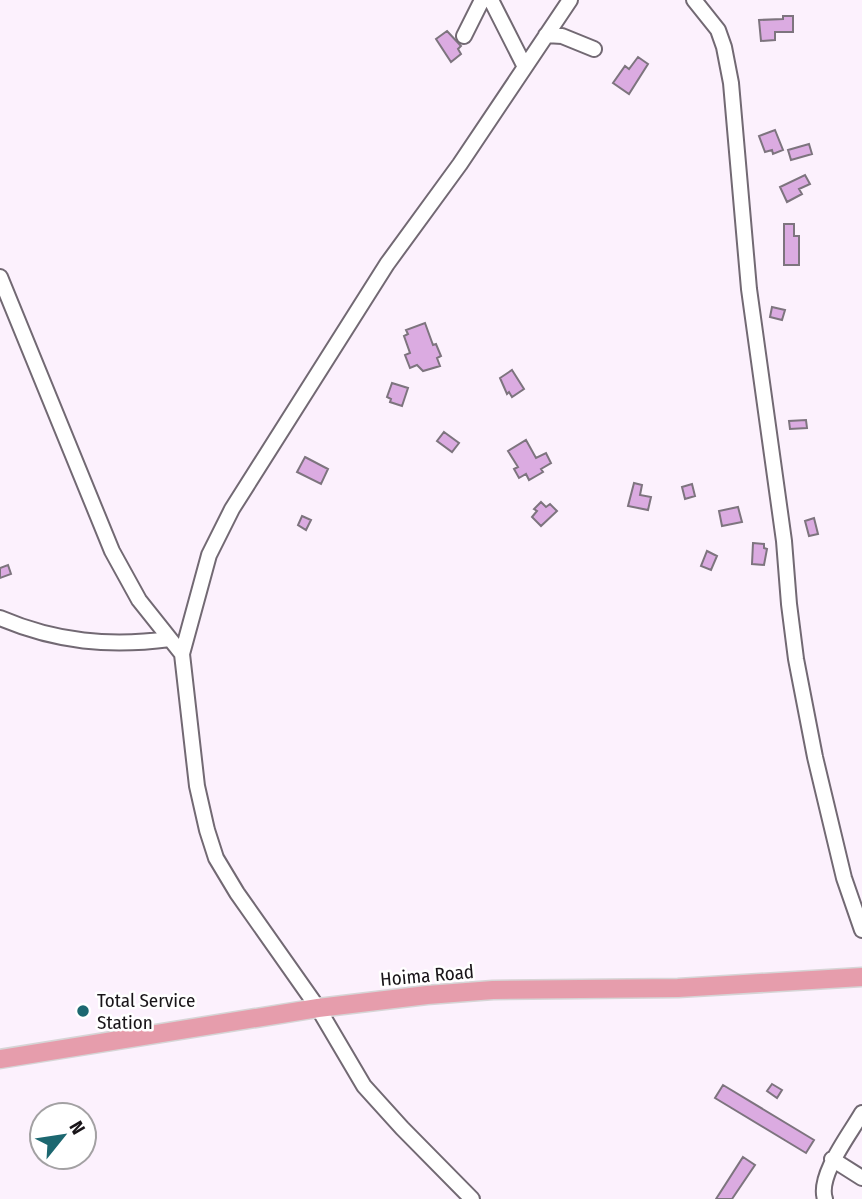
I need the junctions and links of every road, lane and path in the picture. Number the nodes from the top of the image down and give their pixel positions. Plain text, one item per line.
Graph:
1 (482, 0) edge
2 (491, 0) edge
3 (570, 0) edge
4 (694, 0) edge
5 (546, 35) junction
6 (464, 36) dead end
7 (594, 49) dead end
8 (525, 66) junction
9 (0, 277) edge
10 (0, 618) edge
11 (170, 639) junction
12 (183, 654) junction
13 (862, 930) edge
14 (862, 977) edge
15 (318, 1008) junction
16 (0, 1059) edge
17 (862, 1113) edge
18 (832, 1159) junction
19 (862, 1178) edge
20 (472, 1199) edge
21 (825, 1199) edge

1 - 6 street
2 - 8 street
3 - 5 street
4 - 13 street
5 - 7 street
5 - 8 street
8 - 12 street
9 - 11 street
10 - 11 street
11 - 12 street
12 - 15 street
14 - 15 main road, Hoima Road
15 - 16 main road, Hoima Road
15 - 20 street
17 - 18 street
18 - 19 street
18 - 21 street

